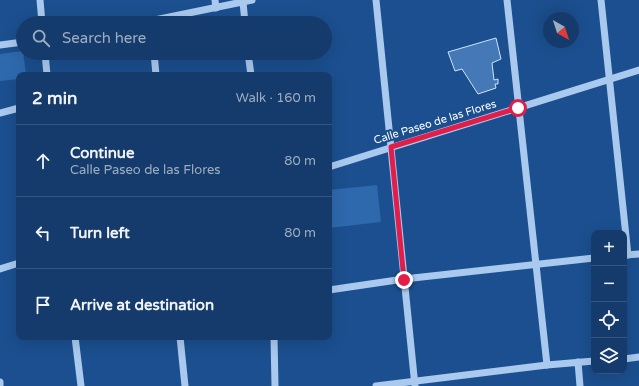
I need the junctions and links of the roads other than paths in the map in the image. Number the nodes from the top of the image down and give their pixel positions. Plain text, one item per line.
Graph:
1 (40, 0) edge
2 (215, 0) edge
3 (252, 0) edge
4 (376, 0) edge
5 (506, 0) edge
6 (601, 0) edge
7 (243, 2) junction
8 (216, 8) junction
9 (41, 16) edge
10 (179, 16) edge
11 (244, 16) edge
12 (16, 43) edge
13 (0, 45) edge
14 (46, 60) edge
15 (155, 60) edge
16 (249, 60) edge
17 (639, 70) edge
18 (48, 72) edge
19 (156, 72) edge
20 (251, 72) edge
21 (610, 79) junction
22 (518, 108) junction
23 (16, 109) edge
24 (0, 113) edge
25 (391, 147) junction
26 (332, 166) edge
27 (624, 230) edge
28 (639, 254) edge
29 (627, 255) edge
30 (591, 258) edge
31 (16, 264) edge
32 (535, 265) junction
33 (0, 268) edge
34 (404, 280) junction
35 (332, 290) edge
36 (75, 340) edge
37 (180, 340) edge
38 (274, 340) edge
39 (639, 358) edge
40 (627, 359) edge
41 (591, 361) edge
42 (578, 362) junction
43 (547, 365) junction
44 (0, 382) edge
45 (415, 384) edge
46 (0, 386) edge
47 (81, 386) edge
48 (185, 386) edge
49 (276, 386) edge
50 (376, 386) edge
51 (580, 386) edge

1 - 9 street
2 - 8 street
3 - 7 street
4 - 25 street
5 - 22 street
6 - 21 street
7 - 8 street
7 - 11 street
8 - 10 street
12 - 13 street
14 - 18 street
15 - 19 street
16 - 20 street
17 - 21 street, Calle Paseo de las Flores
21 - 22 street, Calle Paseo de las Flores
21 - 27 street
22 - 25 street, Calle Paseo de las Flores
22 - 32 street
23 - 24 street
25 - 26 street, Calle Paseo de las Flores
25 - 34 street
28 - 29 street
30 - 32 street
31 - 33 street
32 - 34 street
32 - 43 street
34 - 35 street
34 - 45 street
36 - 47 street
37 - 48 street
38 - 49 street
39 - 40 street
41 - 42 street
42 - 43 street
42 - 51 street
43 - 45 street
44 - 46 street
45 - 50 street

